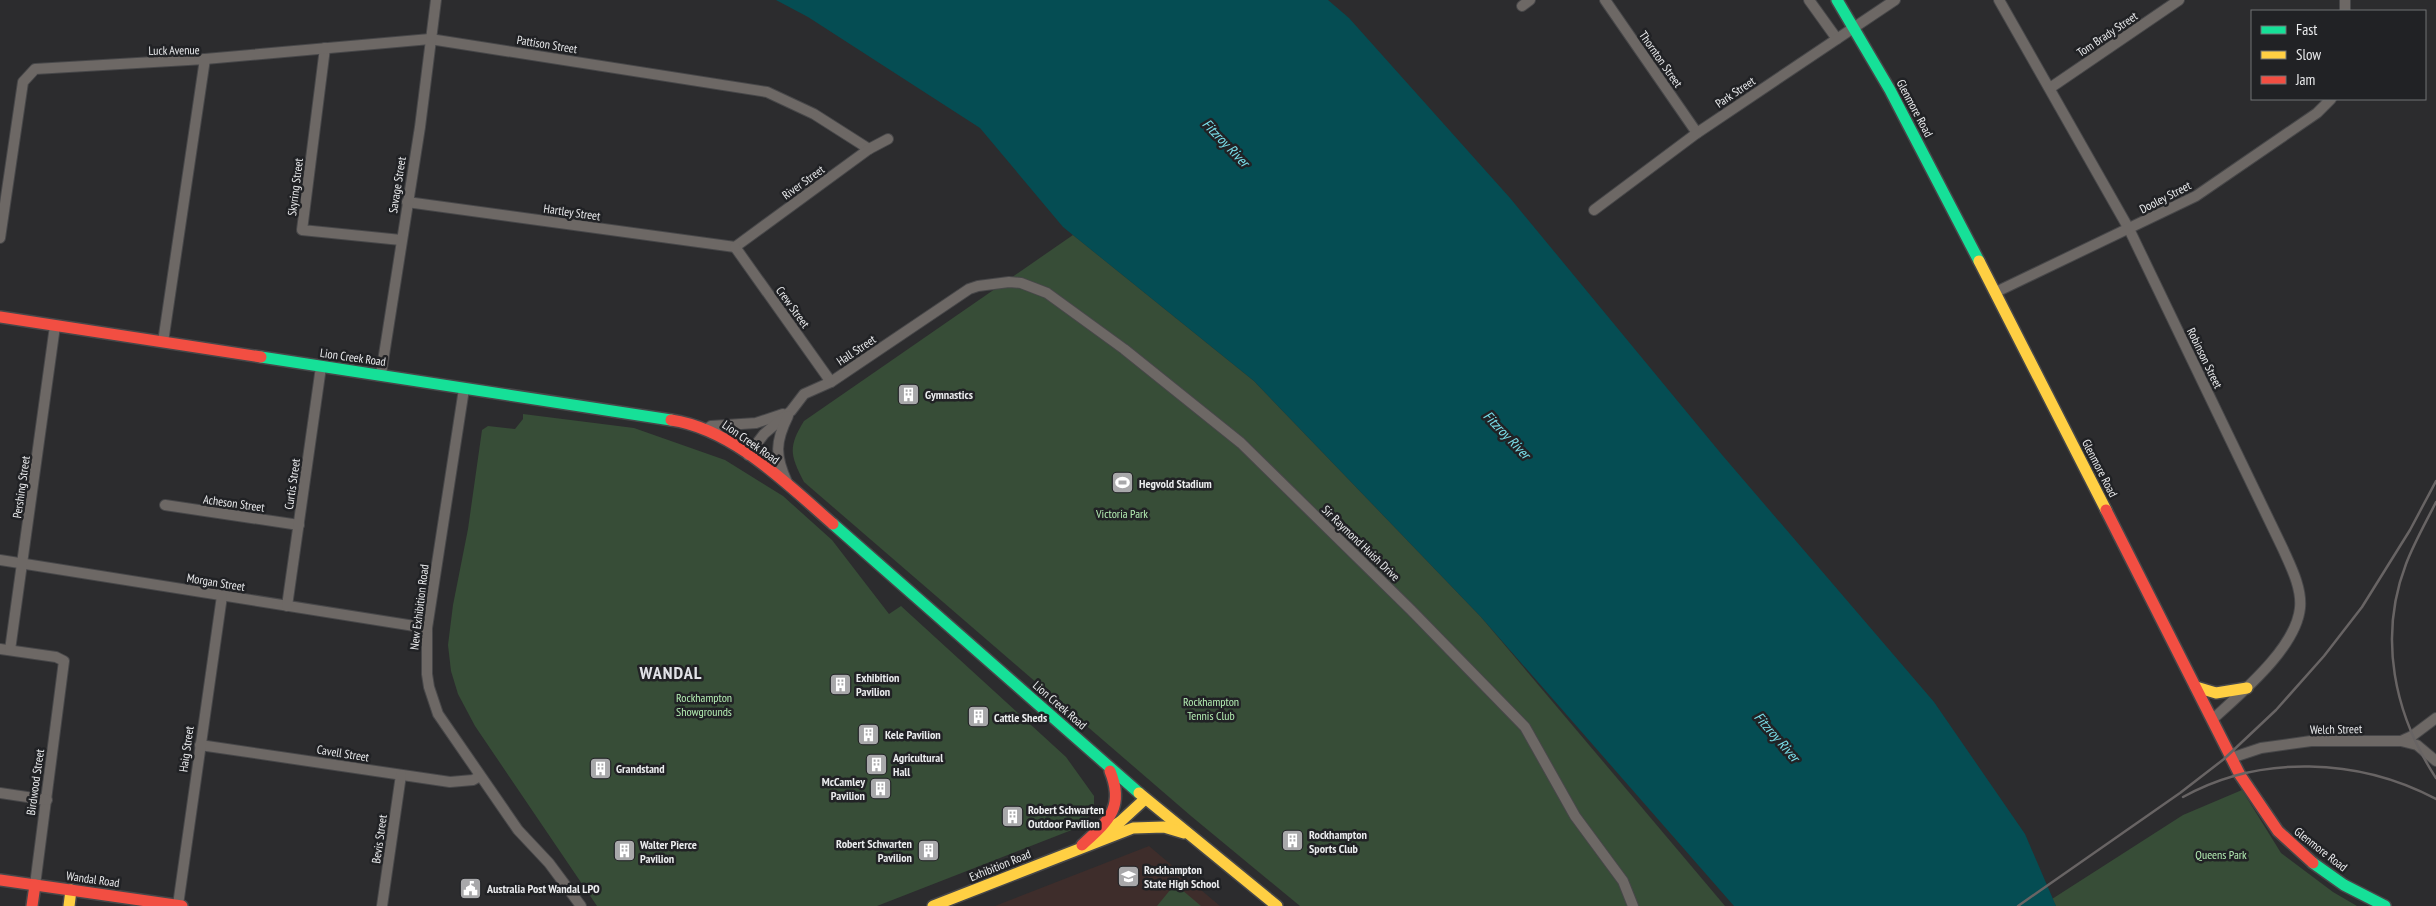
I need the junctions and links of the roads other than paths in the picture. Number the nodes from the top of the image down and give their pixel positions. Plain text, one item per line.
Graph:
1 (436, 0) edge
2 (1605, 0) edge
3 (1809, 0) edge
4 (1838, 0) edge
5 (1895, 0) edge
6 (1999, 0) edge
7 (2179, 0) edge
8 (1854, 28) junction
9 (430, 39) junction
10 (1837, 39) junction
11 (325, 48) junction
12 (205, 59) junction
13 (2050, 88) junction
14 (2330, 100) edge
15 (1697, 132) junction
16 (888, 139) dead end
17 (869, 149) junction
18 (407, 202) junction
19 (1594, 210) dead end
20 (2129, 229) junction
21 (0, 238) edge
22 (401, 240) junction
23 (735, 247) junction
24 (993, 283) joint
25 (1996, 292) junction
26 (0, 317) edge
27 (56, 326) junction
28 (164, 342) junction
29 (321, 367) junction
30 (381, 374) junction
31 (831, 382) junction
32 (464, 389) junction
33 (791, 411) junction
34 (707, 429) junction
35 (748, 455) junction
36 (788, 486) junction
37 (165, 506) dead end
38 (299, 525) junction
39 (0, 560) edge
40 (22, 564) junction
41 (222, 596) junction
42 (288, 606) junction
43 (427, 628) junction
44 (5, 650) edge
45 (2196, 687) junction
46 (2247, 688) junction
47 (2436, 718) edge
48 (2213, 719) junction
49 (2401, 741) junction
50 (200, 745) junction
51 (2231, 758) junction
52 (2436, 761) edge
53 (1107, 764) junction
54 (401, 775) junction
55 (480, 776) junction
56 (0, 793) edge
57 (1145, 799) junction
58 (47, 800) junction
59 (1190, 834) junction
60 (1077, 849) junction
61 (0, 880) edge
62 (35, 885) junction
63 (72, 890) junction
64 (579, 905) edge
65 (32, 906) edge
66 (69, 906) edge
67 (178, 906) edge
68 (182, 906) edge
69 (382, 906) edge
70 (933, 906) edge
71 (1277, 906) edge
72 (1633, 906) edge
73 (2385, 906) edge

1 - 9 street, Savage Street
2 - 15 street, Thornton Street
3 - 10 street
4 - 8 street, Glenmore Road
5 - 8 street, Park Street
6 - 13 street, Robinson Street
7 - 13 street, Tom Brady Street
8 - 10 street, Park Street
8 - 25 street, Glenmore Road
9 - 11 street, Pattison Street
9 - 17 street, Pattison Street
9 - 18 street, Savage Street
10 - 15 street, Park Street
11 - 12 street, Pattison Street
11 - 22 street, Skyring Street
12 - 21 street, Luck Avenue
12 - 28 street, Luck Avenue
13 - 20 street, Robinson Street
14 - 20 street, Dooley Street
15 - 19 street, Park Street
16 - 17 street, River Street
17 - 23 street, River Street
18 - 22 street, Savage Street
18 - 23 street, Hartley Street
20 - 25 street, Dooley Street
20 - 46 street, Robinson Street
22 - 30 street, Savage Street
23 - 31 street, Crew Street
24 - 31 street, Hall Street
24 - 72 street, Sir Raymond Huish Drive
25 - 45 street, Glenmore Road
26 - 27 street, Lion Creek Road
27 - 28 street, Lion Creek Road
27 - 40 street, Pershing Street
28 - 29 street, Lion Creek Road
29 - 30 street, Lion Creek Road
29 - 38 street, Curtis Street
30 - 32 street, Lion Creek Road
31 - 33 street, Hall Street
32 - 34 street, Lion Creek Road
32 - 43 street, New Exhibition Road
33 - 34 street
33 - 35 street, Hall Street
33 - 36 street
34 - 35 street, Lion Creek Road
35 - 36 street, Lion Creek Road
36 - 53 street, Lion Creek Road
37 - 38 street, Acheson Street
38 - 42 street, Curtis Street
39 - 40 street, Morgan Street
40 - 41 street, Morgan Street
40 - 44 street, Pershing Street
41 - 42 street, Morgan Street
41 - 50 street, Haig Street
42 - 43 street, Morgan Street
43 - 55 street, New Exhibition Road
44 - 58 street, Birdwood Street
45 - 46 street
45 - 48 street, Glenmore Road
46 - 48 street, Robinson Street
47 - 49 street
48 - 51 street, Glenmore Road
49 - 51 street, Welch Street
49 - 52 street, Welch Street
50 - 54 street, Cavell Street
50 - 67 street, Haig Street
51 - 73 street, Glenmore Road
53 - 57 street, Lion Creek Road
53 - 60 street, Exhibition Road
54 - 55 street, Cavell Street
54 - 69 street, Bevis Street
55 - 64 street, New Exhibition Road
56 - 58 street
57 - 59 street, Lion Creek Road
57 - 60 street, Exhibition Road
58 - 62 street, Birdwood Street
59 - 60 street, Exhibition Road
59 - 71 street, Lion Creek Road
60 - 70 street, Exhibition Road
61 - 62 street, Wandal Road
62 - 63 street, Wandal Road
62 - 65 street, Birdwood Street
63 - 66 street
63 - 67 street, Wandal Road
67 - 68 street, Wandal Road

